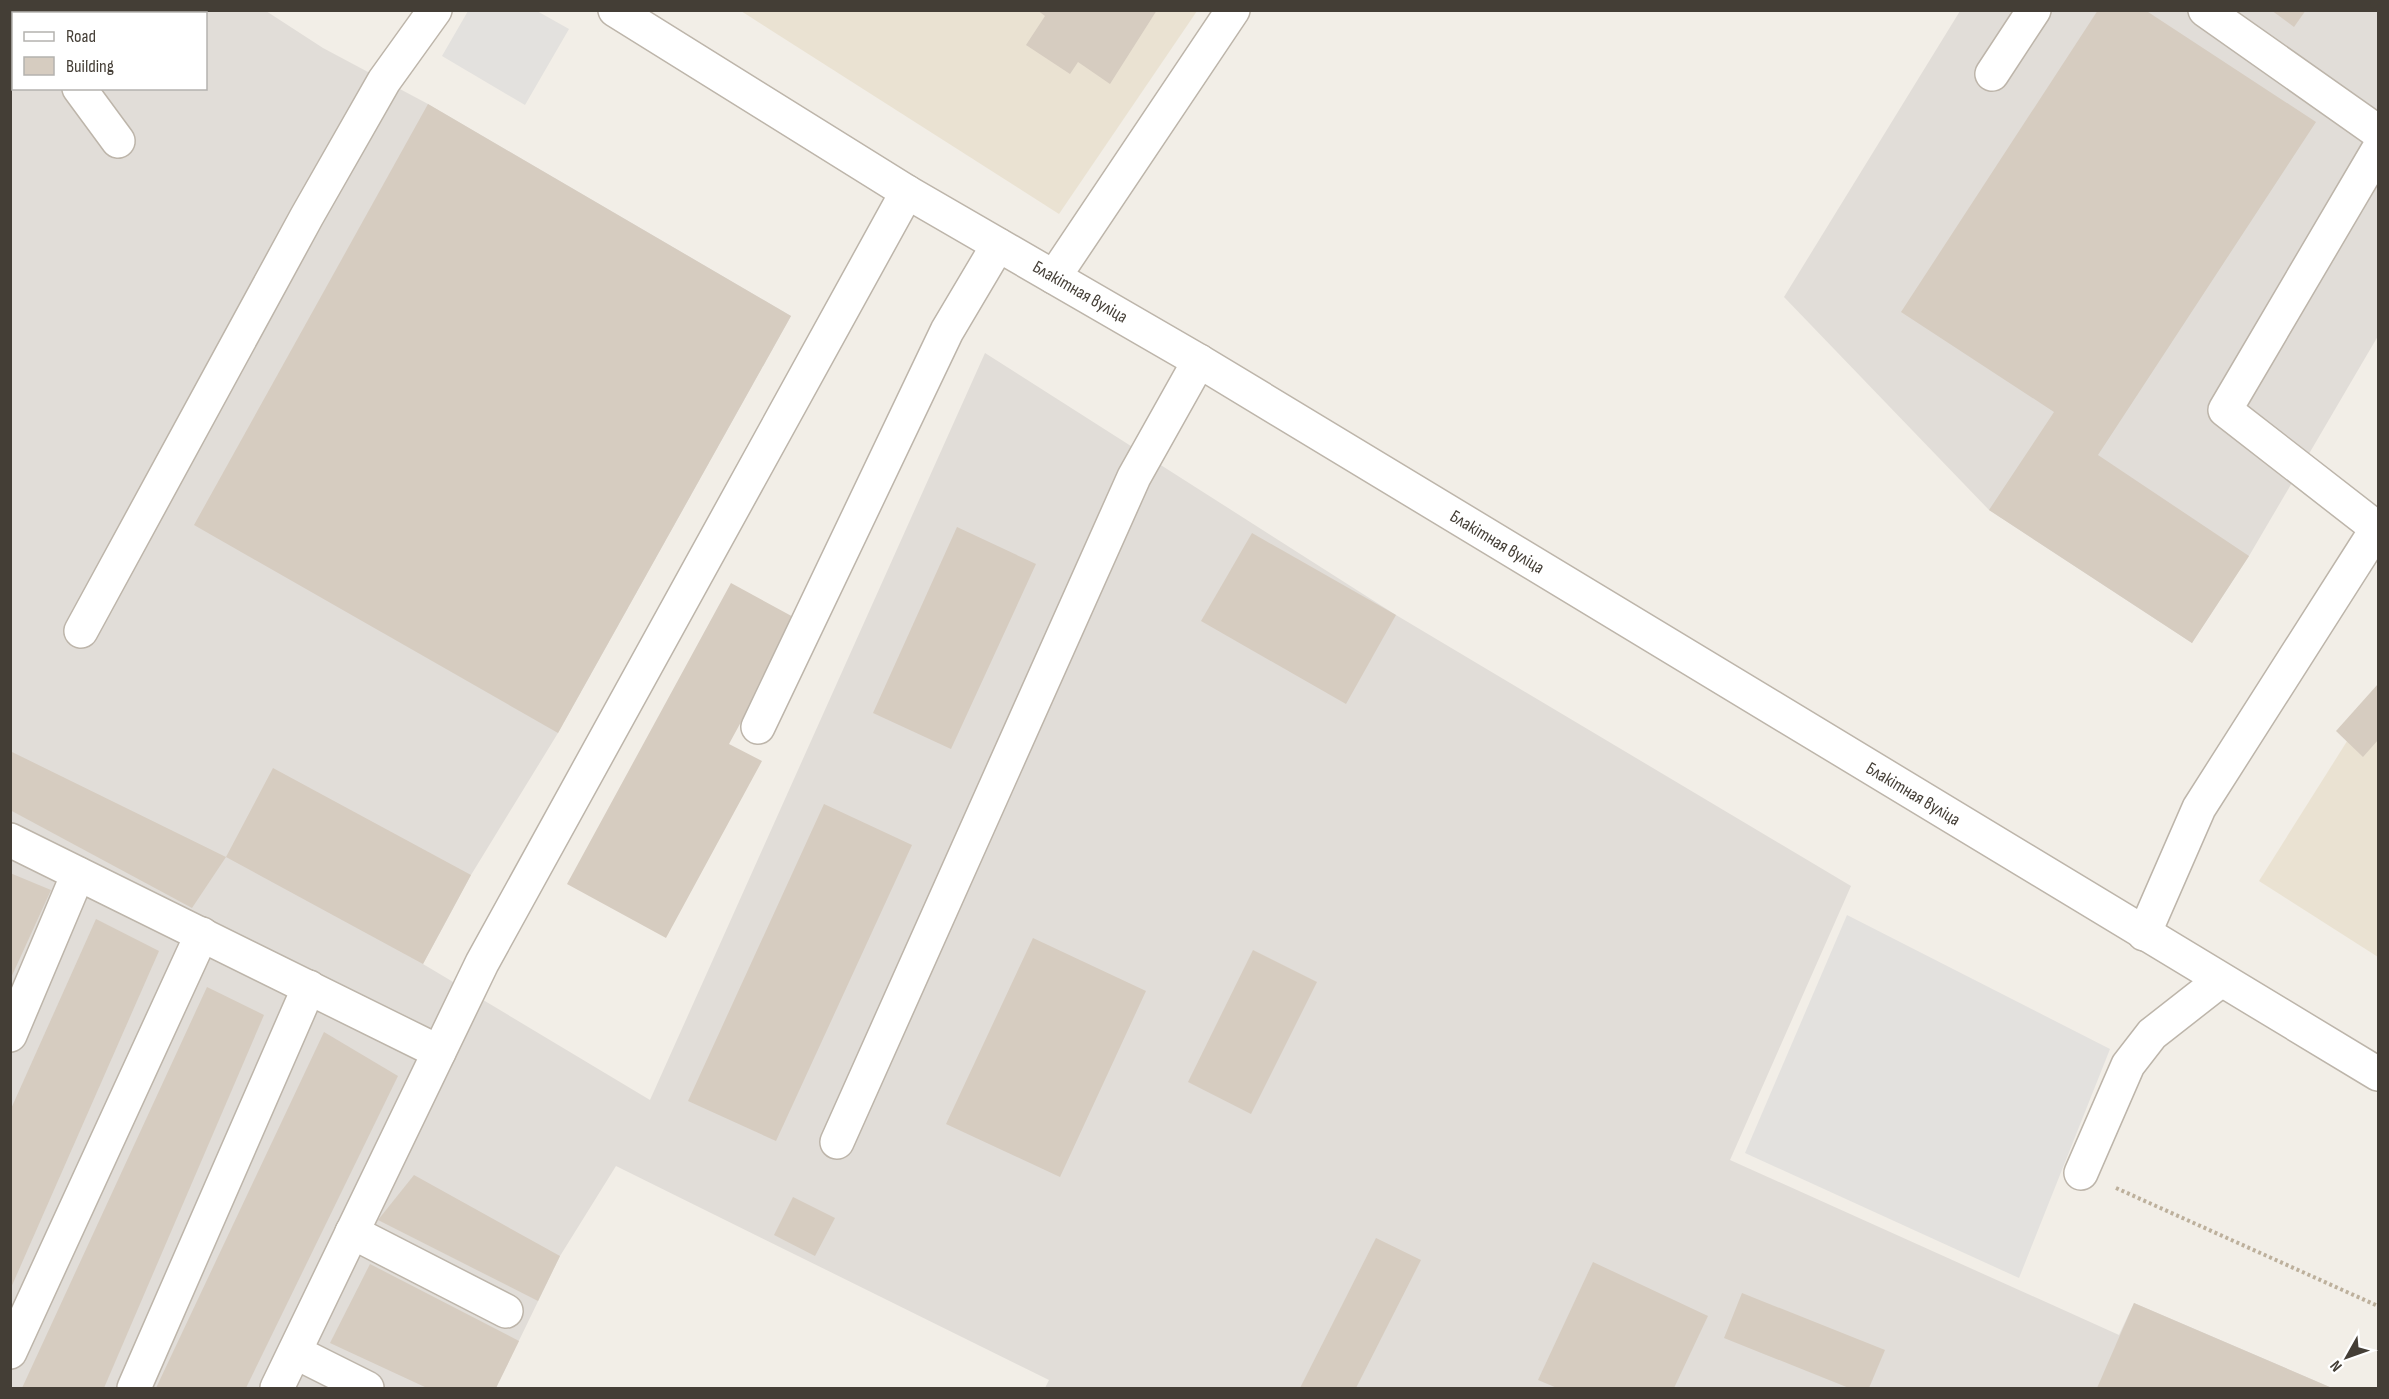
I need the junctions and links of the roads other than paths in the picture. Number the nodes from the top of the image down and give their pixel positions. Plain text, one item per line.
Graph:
1 (435, 10) edge
2 (615, 10) edge
3 (1233, 10) edge
4 (2034, 10) edge
5 (2205, 10) edge
6 (1992, 74) dead end
7 (81, 90) edge
8 (2379, 132) edge
9 (118, 141) dead end
10 (2379, 150) edge
11 (907, 192) junction
12 (999, 245) junction
13 (1054, 277) junction
14 (1199, 361) junction
15 (2378, 528) edge
16 (81, 631) dead end
17 (758, 727) dead end
18 (10, 840) edge
19 (78, 874) junction
20 (202, 934) junction
21 (2144, 934) junction
22 (2221, 980) junction
23 (309, 987) junction
24 (10, 1035) edge
25 (439, 1052) junction
26 (2379, 1074) edge
27 (837, 1142) dead end
28 (2082, 1173) road end
29 (352, 1232) junction
30 (506, 1311) dead end
31 (10, 1352) edge
32 (295, 1352) junction
33 (134, 1389) edge
34 (277, 1389) edge
35 (367, 1389) edge

1 - 16 street
2 - 11 street, Блакітная вуліца
3 - 13 street
4 - 6 street
5 - 8 street
7 - 9 street
10 - 15 street
11 - 12 street, Блакітная вуліца
11 - 25 street
12 - 13 street, Блакітная вуліца
12 - 17 street
13 - 14 street, Блакітная вуліца
14 - 21 street, Блакітная вуліца
14 - 27 street
15 - 21 street
18 - 19 street
19 - 20 street
19 - 24 street
20 - 23 street
20 - 31 street
21 - 22 street, Блакітная вуліца
22 - 26 street, Блакітная вуліца
22 - 28 street
23 - 25 street
23 - 33 street
25 - 29 street
29 - 30 street
29 - 32 street
32 - 34 street
32 - 35 street

